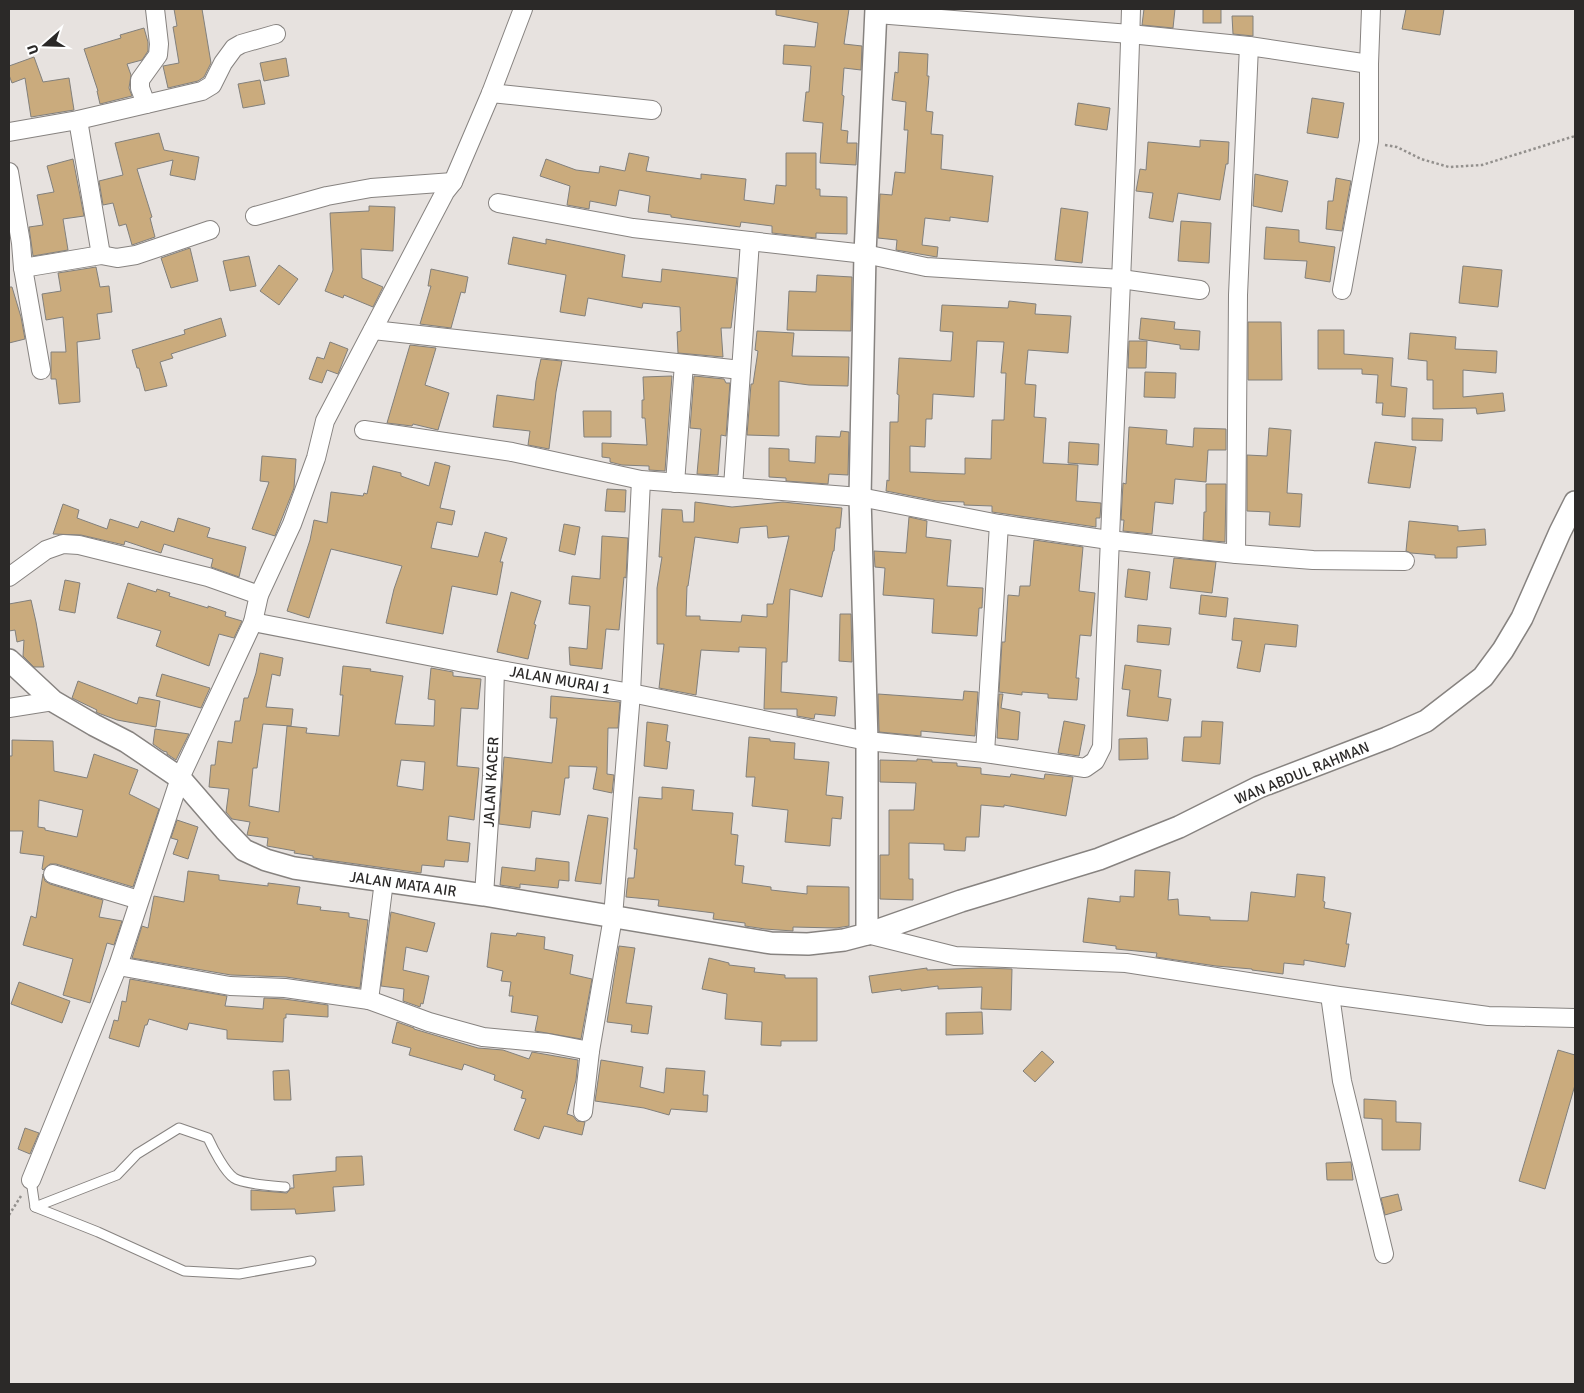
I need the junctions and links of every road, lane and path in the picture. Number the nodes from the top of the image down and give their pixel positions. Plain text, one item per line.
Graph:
1 (155, 9) edge
2 (523, 9) edge
3 (1131, 9) edge
4 (1371, 9) edge
5 (876, 11) edge
6 (276, 34) dead end
7 (1130, 34) junction
8 (1248, 46) junction
9 (1369, 64) junction
10 (491, 93) junction
11 (146, 104) junction
12 (652, 110) dead end
13 (78, 120) junction
14 (9, 132) edge
15 (1575, 136) edge
16 (1369, 141) junction
17 (9, 172) edge
18 (453, 182) junction
19 (498, 204) dead end
20 (255, 216) dead end
21 (210, 230) dead end
22 (750, 241) junction
23 (15, 244) edge
24 (865, 254) junction
25 (101, 255) junction
26 (23, 268) junction
27 (1122, 279) junction
28 (1200, 290) dead end
29 (1342, 290) dead end
30 (373, 330) junction
31 (684, 364) junction
32 (41, 370) dead end
33 (741, 370) junction
34 (364, 430) dead end
35 (641, 480) junction
36 (675, 483) junction
37 (733, 487) junction
38 (860, 497) junction
39 (1575, 502) edge
40 (999, 524) junction
41 (1109, 540) junction
42 (1236, 554) junction
43 (1406, 560) dead end
44 (9, 577) edge
45 (259, 594) junction
46 (253, 622) junction
47 (9, 660) edge
48 (495, 669) junction
49 (631, 692) junction
50 (53, 701) junction
51 (9, 708) edge
52 (866, 740) junction
53 (985, 753) junction
54 (180, 778) junction
55 (53, 874) dead end
56 (384, 881) junction
57 (484, 895) junction
58 (139, 900) junction
59 (613, 917) junction
60 (866, 934) junction
61 (118, 966) junction
62 (1330, 995) junction
63 (369, 1000) junction
64 (1575, 1018) edge
65 (590, 1051) junction
66 (583, 1112) dead end
67 (31, 1180) junction
68 (285, 1187) dead end
69 (35, 1207) junction
70 (9, 1215) edge
71 (1384, 1254) dead end
72 (311, 1261) dead end

1 - 11 street
2 - 10 street
3 - 7 street, JALAN MURAI 1
4 - 9 street
5 - 7 street
5 - 24 street
6 - 11 street
7 - 8 street
7 - 27 street, JALAN MURAI 1
8 - 9 street
8 - 42 street
9 - 16 street
10 - 12 street
10 - 18 street
11 - 13 street
13 - 14 street
13 - 25 street
15 - 16 path
16 - 29 street
17 - 23 street
18 - 20 street
18 - 30 street
19 - 22 street
21 - 25 street
22 - 24 street
22 - 33 street
23 - 26 street
24 - 27 street
24 - 38 street
25 - 26 street
26 - 32 street
27 - 28 street
27 - 41 street, JALAN MURAI 1
30 - 31 street
30 - 45 street
31 - 33 street
31 - 36 street
33 - 37 street
34 - 35 street
35 - 36 street
35 - 49 street
36 - 37 street
37 - 38 street
38 - 40 street
38 - 52 street
39 - 60 street, WAN ABDUL RAHMAN
40 - 41 street
40 - 53 street
41 - 42 street
41 - 53 street, JALAN MURAI 1
42 - 43 street
44 - 45 street
45 - 46 street
46 - 48 street, JALAN MURAI 1
46 - 54 street
47 - 50 street, JALAN MATA AIR
48 - 49 street, JALAN MURAI 1
48 - 57 street, JALAN KACER
49 - 52 street, JALAN MURAI 1
49 - 59 street
50 - 51 street
50 - 54 street, JALAN MATA AIR
52 - 53 street, JALAN MURAI 1
52 - 60 street
54 - 56 street, JALAN MATA AIR
54 - 58 street
55 - 58 street
56 - 57 street, JALAN MATA AIR
56 - 63 street
57 - 59 street, JALAN MATA AIR
58 - 61 street
59 - 60 street, JALAN MATA AIR
59 - 65 street
60 - 62 street
61 - 63 street
61 - 67 street
62 - 64 street
62 - 71 street
63 - 65 street
65 - 66 street
67 - 69 lane
67 - 70 path
68 - 69 lane
69 - 72 lane

